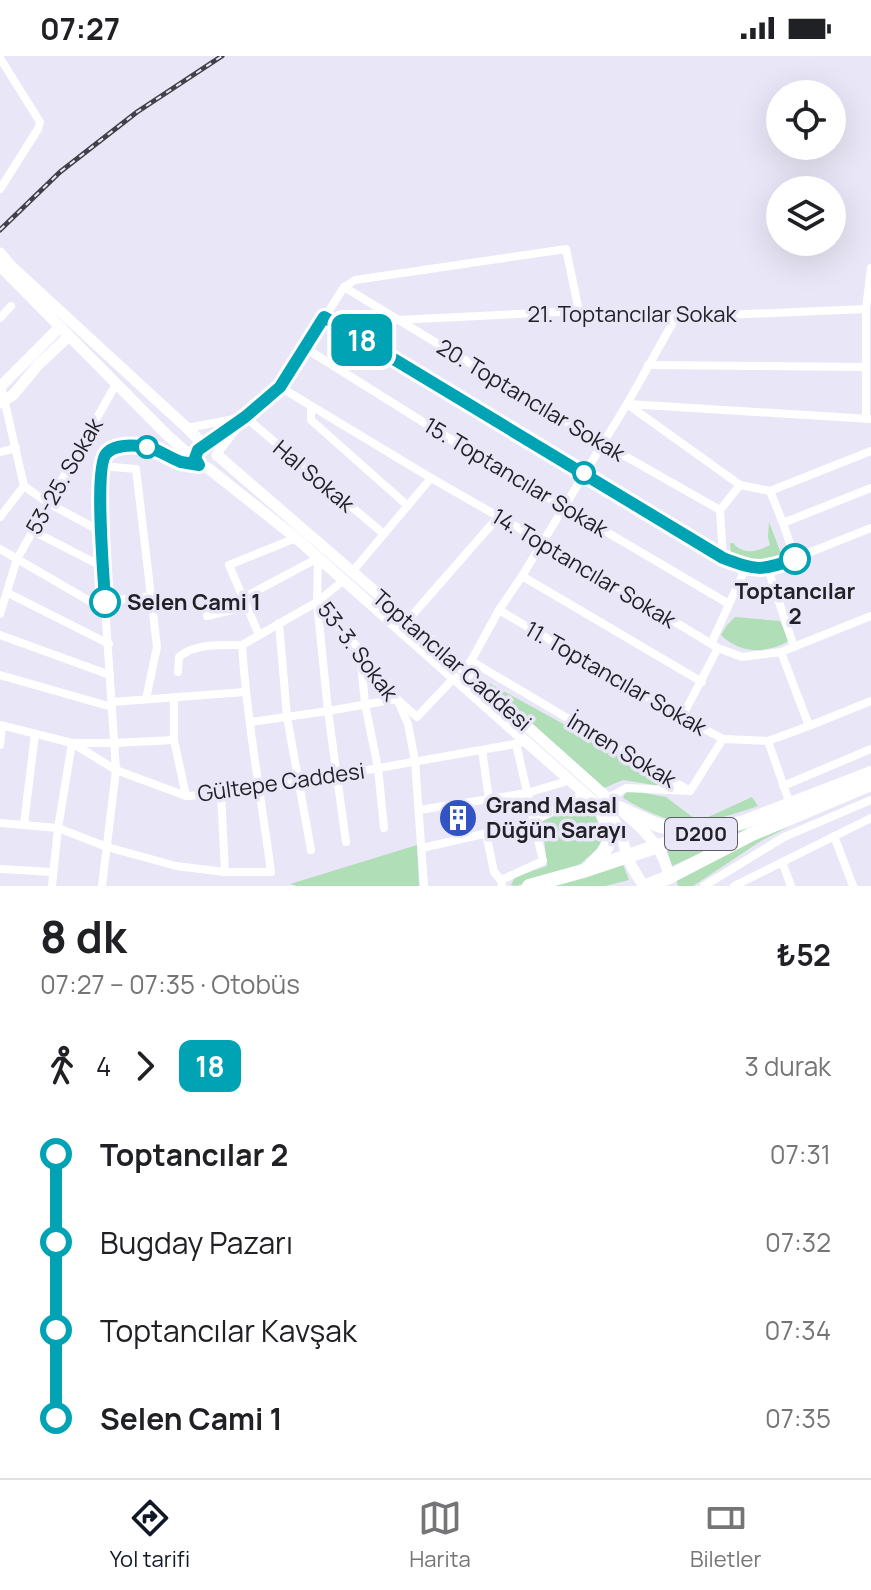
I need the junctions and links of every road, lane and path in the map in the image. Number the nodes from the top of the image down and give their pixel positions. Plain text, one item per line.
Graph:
1 (0, 58) edge
2 (0, 189) edge
3 (0, 253) edge
4 (6, 268) edge
5 (871, 268) edge
6 (344, 287) junction
7 (11, 306) dead end
8 (866, 309) junction
9 (579, 311) junction
10 (324, 317) junction
11 (676, 317) junction
12 (0, 318) edge
13 (397, 320) junction
14 (60, 327) junction
15 (69, 336) junction
16 (305, 348) junction
17 (648, 365) junction
18 (865, 367) junction
19 (116, 384) junction
20 (1, 386) edge
21 (280, 387) junction
22 (3, 402) edge
23 (627, 404) junction
24 (311, 406) junction
25 (245, 417) junction
26 (868, 419) edge
27 (184, 424) junction
28 (166, 434) junction
29 (602, 443) junction
30 (205, 446) junction
31 (16, 448) junction
32 (871, 451) edge
33 (0, 452) edge
34 (217, 455) junction
35 (201, 465) junction
36 (101, 466) junction
37 (583, 473) junction
38 (431, 478) junction
39 (740, 485) junction
40 (24, 486) junction
41 (871, 488) edge
42 (770, 491) junction
43 (48, 503) junction
44 (4, 505) edge
45 (408, 506) junction
46 (564, 506) junction
47 (720, 510) junction
48 (499, 516) junction
49 (0, 517) edge
50 (783, 523) junction
51 (871, 528) edge
52 (33, 531) junction
53 (100, 531) junction
54 (384, 534) junction
55 (296, 538) junction
56 (543, 542) junction
57 (0, 549) edge
58 (318, 558) junction
59 (723, 558) junction
60 (17, 559) junction
61 (795, 559) junction
62 (103, 567) junction
63 (746, 567) junction
64 (768, 569) junction
65 (348, 576) junction
66 (522, 576) junction
67 (8, 593) junction
68 (152, 596) junction
69 (243, 598) junction
70 (105, 602) junction
71 (317, 602) junction
72 (729, 604) junction
73 (499, 610) junction
74 (0, 614) edge
75 (207, 616) dead end
76 (871, 616) edge
77 (408, 620) junction
78 (279, 623) junction
79 (0, 635) edge
80 (259, 635) junction
81 (109, 644) junction
82 (242, 645) junction
83 (715, 646) junction
84 (794, 647) junction
85 (360, 650) junction
86 (781, 652) junction
87 (467, 665) junction
88 (178, 672) dead end
89 (0, 675) edge
90 (110, 675) junction
91 (453, 679) junction
92 (702, 682) junction
93 (245, 692) junction
94 (174, 697) junction
95 (146, 699) junction
96 (397, 699) junction
97 (871, 701) edge
98 (365, 704) junction
99 (112, 705) junction
100 (328, 711) junction
101 (287, 717) junction
102 (682, 717) junction
103 (251, 722) junction
104 (1, 725) edge
105 (809, 726) junction
106 (35, 734) junction
107 (723, 739) junction
108 (174, 740) junction
109 (768, 741) junction
110 (72, 743) junction
111 (115, 743) junction
112 (521, 743) junction
113 (0, 745) edge
114 (871, 749) edge
115 (482, 750) junction
116 (415, 761) junction
117 (378, 768) junction
118 (116, 770) junction
119 (871, 773) edge
120 (338, 775) junction
121 (571, 780) junction
122 (298, 783) junction
123 (871, 784) edge
124 (783, 786) junction
125 (260, 789) junction
126 (690, 791) junction
127 (527, 793) junction
128 (585, 793) junction
129 (221, 794) junction
130 (186, 796) junction
131 (489, 799) junction
132 (871, 800) edge
133 (790, 804) junction
134 (609, 805) junction
135 (419, 810) junction
136 (871, 818) edge
137 (535, 821) junction
138 (0, 823) edge
139 (24, 824) junction
140 (58, 828) junction
141 (384, 828) dead end
142 (717, 829) junction
143 (486, 833) junction
144 (834, 836) junction
145 (346, 842) dead end
146 (658, 846) junction
147 (107, 847) junction
148 (422, 848) junction
149 (311, 850) dead end
150 (628, 857) junction
151 (782, 862) junction
152 (0, 869) edge
153 (583, 871) junction
154 (53, 872) junction
155 (225, 872) junction
156 (670, 882) edge
157 (502, 883) edge
158 (52, 886) edge
159 (102, 886) edge
160 (424, 886) edge
161 (529, 886) edge
162 (645, 886) edge
163 (704, 886) edge
164 (734, 886) edge
165 (791, 886) edge
166 (853, 886) edge

1 - 2 street
3 - 4 street, Toptancılar Caddesi
4 - 14 street, Toptancılar Caddesi
4 - 27 street, Toptancılar Caddesi
5 - 8 street
6 - 9 street
6 - 10 street
6 - 13 street, 20. Toptancılar Sokak
7 - 12 street
8 - 11 street, 21. Toptancılar Sokak
8 - 18 street
9 - 11 street, 21. Toptancılar Sokak
9 - 13 street, 21. Toptancılar Sokak
10 - 16 street
10 - 37 street
11 - 17 street
13 - 29 street, 20. Toptancılar Sokak
14 - 15 street, Toptancılar Caddesi
14 - 20 street
15 - 19 street, Toptancılar Caddesi
15 - 22 street
16 - 21 street
16 - 46 street, 15. Toptancılar Sokak
17 - 18 street
17 - 23 street
18 - 26 street
19 - 28 street, Toptancılar Caddesi
19 - 43 street, 53-25. Sokak
20 - 22 street
21 - 24 street, 14. Toptancılar Sokak
21 - 25 street
22 - 31 street
23 - 26 street
23 - 29 street
23 - 39 street
24 - 38 street, 14. Toptancılar Sokak
24 - 45 street, 14. Toptancılar Sokak
25 - 27 street
25 - 30 street
25 - 34 street
25 - 54 street, Hal Sokak
27 - 28 street
27 - 30 street, Toptancılar Caddesi
28 - 35 street, Toptancılar Caddesi
29 - 37 street
29 - 47 street, 20. Toptancılar Sokak
30 - 34 street
30 - 35 street
31 - 33 street
31 - 40 street
32 - 42 street
34 - 35 street
34 - 65 street, Toptancılar Caddesi
35 - 36 street
35 - 55 street, Toptancılar Caddesi
36 - 53 street
36 - 68 street
37 - 46 street
37 - 59 street
38 - 45 street
38 - 48 street, 14. Toptancılar Sokak
39 - 42 street
39 - 47 street
40 - 43 street
40 - 44 street
41 - 50 street
42 - 50 street
43 - 52 street, 53-25. Sokak
43 - 53 street
44 - 49 street
45 - 54 street
46 - 56 street
46 - 72 street, 15. Toptancılar Sokak
47 - 59 street
48 - 56 street, 14. Toptancılar Sokak
48 - 77 street
50 - 61 street
51 - 61 street
52 - 60 street, 53-25. Sokak
52 - 62 street
53 - 62 street
54 - 65 street
55 - 58 street, Toptancılar Caddesi
55 - 69 street
56 - 66 street
56 - 83 street, 14. Toptancılar Sokak
57 - 60 street
58 - 65 street, Toptancılar Caddesi
58 - 69 street
58 - 71 street, 53-3. Sokak
59 - 63 street
60 - 67 street, 53-25. Sokak
60 - 70 street
61 - 64 street
62 - 70 street
63 - 64 street
63 - 72 street
64 - 84 street
65 - 71 street
65 - 77 street, Toptancılar Caddesi
65 - 91 street, Toptancılar Caddesi
66 - 73 street
66 - 92 street
67 - 74 street, 53-25. Sokak
67 - 81 street
68 - 70 street
68 - 95 street
69 - 75 street
69 - 80 street
70 - 81 street
71 - 78 street
71 - 85 street, 53-3. Sokak
71 - 100 street
72 - 83 street
73 - 87 street
73 - 102 street, 11. Toptancılar Sokak
76 - 84 street, 14. Toptancılar Sokak
77 - 87 street, Toptancılar Caddesi
78 - 80 street
78 - 101 street
79 - 90 street
80 - 82 street
81 - 90 street
82 - 88 street
82 - 93 street
83 - 86 street, 14. Toptancılar Sokak
83 - 92 street
84 - 86 street, 14. Toptancılar Sokak
85 - 96 street, 53-3. Sokak
85 - 98 street
86 - 105 street
87 - 126 street, İmren Sokak
87 - 134 street, Toptancılar Caddesi
89 - 99 street
90 - 99 street
91 - 96 street
91 - 112 street, Toptancılar Caddesi
92 - 102 street
93 - 94 street
93 - 103 street
94 - 95 street
94 - 108 street
95 - 99 street
96 - 98 street
96 - 116 street, 53-3. Sokak
97 - 105 street, 11. Toptancılar Sokak
98 - 100 street
98 - 117 street
99 - 111 street
100 - 101 street
100 - 120 street
101 - 103 street
101 - 122 street
102 - 107 street, 11. Toptancılar Sokak
103 - 125 street
104 - 106 street, Gültepe Caddesi
104 - 113 street
105 - 109 street, 11. Toptancılar Sokak
106 - 110 street, Gültepe Caddesi
106 - 139 street
107 - 109 street, 11. Toptancılar Sokak
107 - 126 street
108 - 111 street
108 - 130 street
109 - 124 street
110 - 111 street
110 - 118 street, Gültepe Caddesi
110 - 140 street
111 - 118 street
112 - 115 street, Gültepe Caddesi
112 - 121 street, Toptancılar Caddesi
112 - 127 street
114 - 124 street
115 - 116 street, Gültepe Caddesi
115 - 131 street
116 - 117 street, Gültepe Caddesi
116 - 135 street, 53-3. Sokak
117 - 120 street, Gültepe Caddesi
117 - 141 street
118 - 130 street, Gültepe Caddesi
118 - 147 street
119 - 133 highway, D200
120 - 122 street, Gültepe Caddesi
120 - 145 street
121 - 127 street
121 - 128 street, Toptancılar Caddesi
122 - 125 street, Gültepe Caddesi
122 - 149 street
123 - 156 highway, D200
124 - 133 street
125 - 129 street, Gültepe Caddesi
125 - 155 street
126 - 134 street
127 - 131 street
127 - 137 street
128 - 134 street, Toptancılar Caddesi
128 - 137 street
129 - 130 street, Gültepe Caddesi
129 - 155 street
131 - 135 street
132 - 163 street
133 - 142 highway, D200
134 - 142 highway
134 - 146 street, Toptancılar Caddesi
134 - 150 street, Toptancılar Caddesi
134 - 153 highway
135 - 148 street, 53-3. Sokak
136 - 144 street
137 - 143 street
137 - 157 street
138 - 139 street
139 - 140 street
140 - 147 street
140 - 154 street
142 - 146 highway, D200
143 - 148 street
143 - 157 street
144 - 151 street
144 - 166 street
146 - 150 highway, D200
146 - 156 street, Toptancılar Caddesi
147 - 155 street
147 - 159 street
148 - 160 street, 53-3. Sokak
150 - 153 highway, D200
150 - 162 street, Toptancılar Caddesi
151 - 164 street
151 - 165 street
152 - 154 street
153 - 161 highway, D200
154 - 158 street
156 - 162 highway, D200

